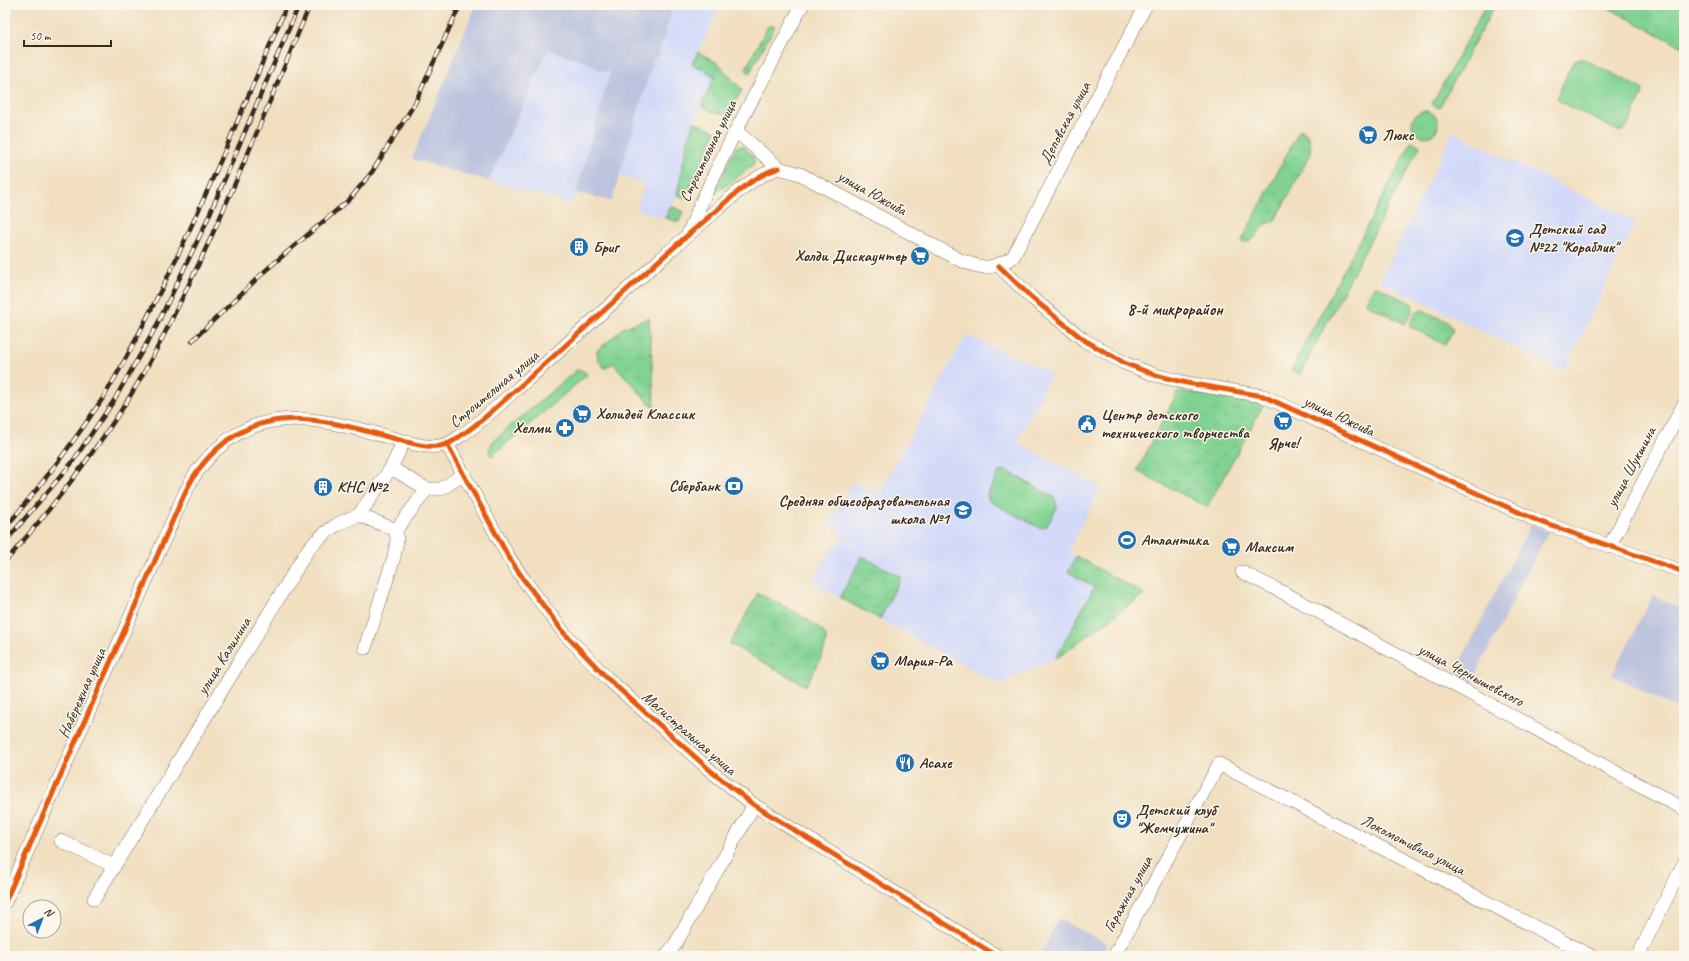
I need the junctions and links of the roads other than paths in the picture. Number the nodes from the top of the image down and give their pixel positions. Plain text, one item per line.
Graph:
1 (802, 5) edge
2 (1146, 5) edge
3 (736, 131) junction
4 (779, 168) junction
5 (688, 234) junction
6 (1013, 257) joint
7 (999, 266) junction
8 (1684, 404) edge
9 (404, 441) junction
10 (447, 444) junction
11 (391, 468) junction
12 (464, 474) junction
13 (427, 489) junction
14 (185, 494) joint
15 (358, 515) junction
16 (396, 530) junction
17 (1609, 547) junction
18 (1242, 572) dead end
19 (1684, 572) edge
20 (365, 648) dead end
21 (1219, 764) joint
22 (754, 805) junction
23 (1684, 809) edge
24 (61, 841) dead end
25 (1684, 863) edge
26 (114, 866) junction
27 (11, 879) edge
28 (94, 899) dead end
29 (5, 902) edge
30 (666, 956) edge
31 (997, 956) edge
32 (1114, 956) edge
33 (1591, 956) edge
34 (1638, 956) edge

1 - 3 street, Строительная улица
2 - 6 street, Деповская улица
3 - 4 street, улица Южсиба
3 - 5 street, Строительная улица
4 - 5 street
4 - 7 street, улица Южсиба
5 - 10 street, Строительная улица
6 - 7 street, улица Южсиба
7 - 17 street, улица Южсиба
8 - 17 street, улица Шукшина
9 - 10 street, Строительная улица
9 - 11 street
9 - 14 street, Строительная улица
10 - 12 street, Магистральная улица
11 - 13 street
11 - 15 street
12 - 13 street
12 - 22 street, Магистральная улица
13 - 16 street
14 - 27 street, Набережная улица
15 - 16 street
15 - 26 street, улица Калинина
16 - 20 street
17 - 19 street, улица Южсиба
18 - 23 street, улица Чернышевского
21 - 32 street, Гаражная улица
21 - 33 street, Локомотивная улица
22 - 30 street
22 - 31 street, Магистральная улица
24 - 26 street
25 - 34 street
26 - 28 street, улица Калинина
27 - 29 street, Набережная улица

